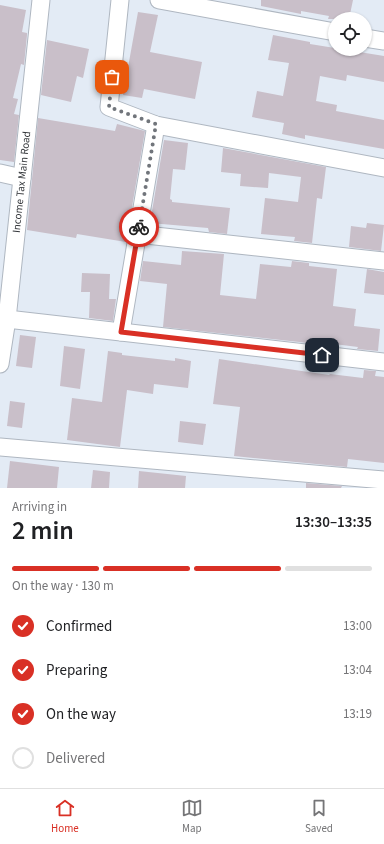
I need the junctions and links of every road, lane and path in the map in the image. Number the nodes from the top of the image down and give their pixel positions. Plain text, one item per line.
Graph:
1 (41, 0) edge
2 (120, 0) edge
3 (159, 0) edge
4 (328, 31) edge
5 (372, 39) edge
6 (384, 41) edge
7 (156, 124) junction
8 (384, 168) edge
9 (0, 174) edge
10 (22, 178) junction
11 (137, 234) junction
12 (384, 261) edge
13 (6, 319) junction
14 (121, 332) junction
15 (384, 362) edge
16 (0, 364) edge
17 (0, 447) edge
18 (384, 480) edge

1 - 10 street, Income Tax Main Road
2 - 7 street
3 - 4 street
5 - 6 street
7 - 8 street
7 - 11 street
9 - 10 street
10 - 13 street, Income Tax Main Road
11 - 12 street
11 - 14 street
13 - 14 street
13 - 16 street, Income Tax Main Road
14 - 15 street
17 - 18 street

